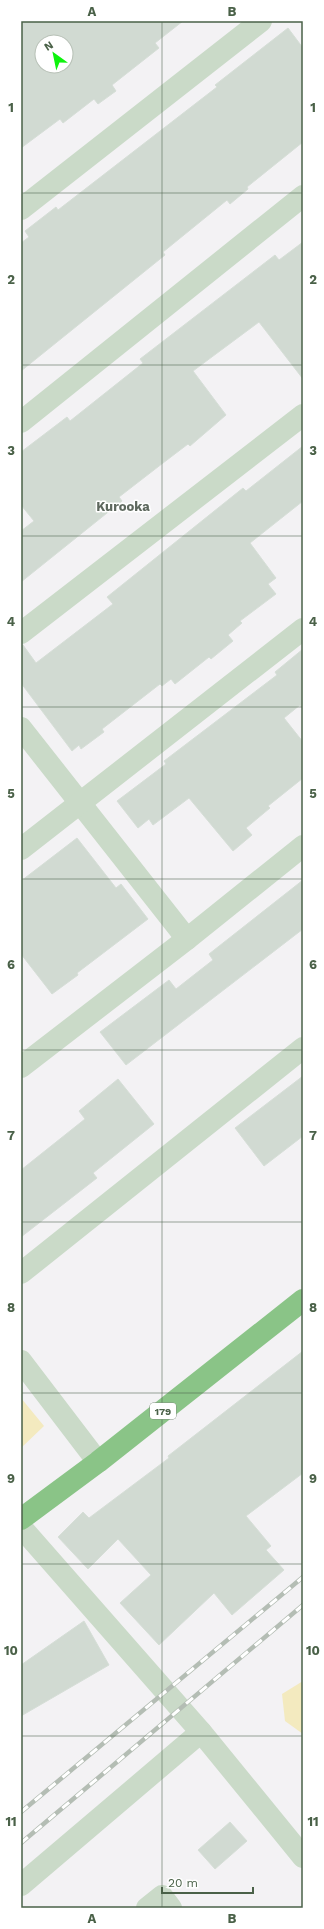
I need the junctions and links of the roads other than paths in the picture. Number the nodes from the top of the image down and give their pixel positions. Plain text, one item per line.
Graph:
1 (261, 21) edge
2 (303, 196) edge
3 (21, 209) edge
4 (303, 414) edge
5 (21, 422) edge
6 (303, 629) edge
7 (21, 633) edge
8 (21, 728) edge
9 (80, 804) junction
10 (303, 846) edge
11 (21, 849) edge
12 (187, 939) junction
13 (303, 1048) edge
14 (21, 1067) edge
15 (21, 1273) edge
16 (303, 1300) edge
17 (21, 1361) edge
18 (98, 1462) junction
19 (21, 1519) edge
20 (21, 1527) edge
21 (202, 1732) junction
22 (303, 1857) edge
23 (21, 1885) edge
24 (147, 1908) edge
25 (170, 1908) edge

1 - 3 street
2 - 5 street
4 - 7 street
6 - 9 street
8 - 9 street
9 - 11 street
9 - 12 street
10 - 12 street
12 - 14 street
13 - 15 street
16 - 18 highway, 179
17 - 18 street
18 - 19 highway, 179
20 - 21 street
21 - 22 street
21 - 23 street
24 - 25 street

